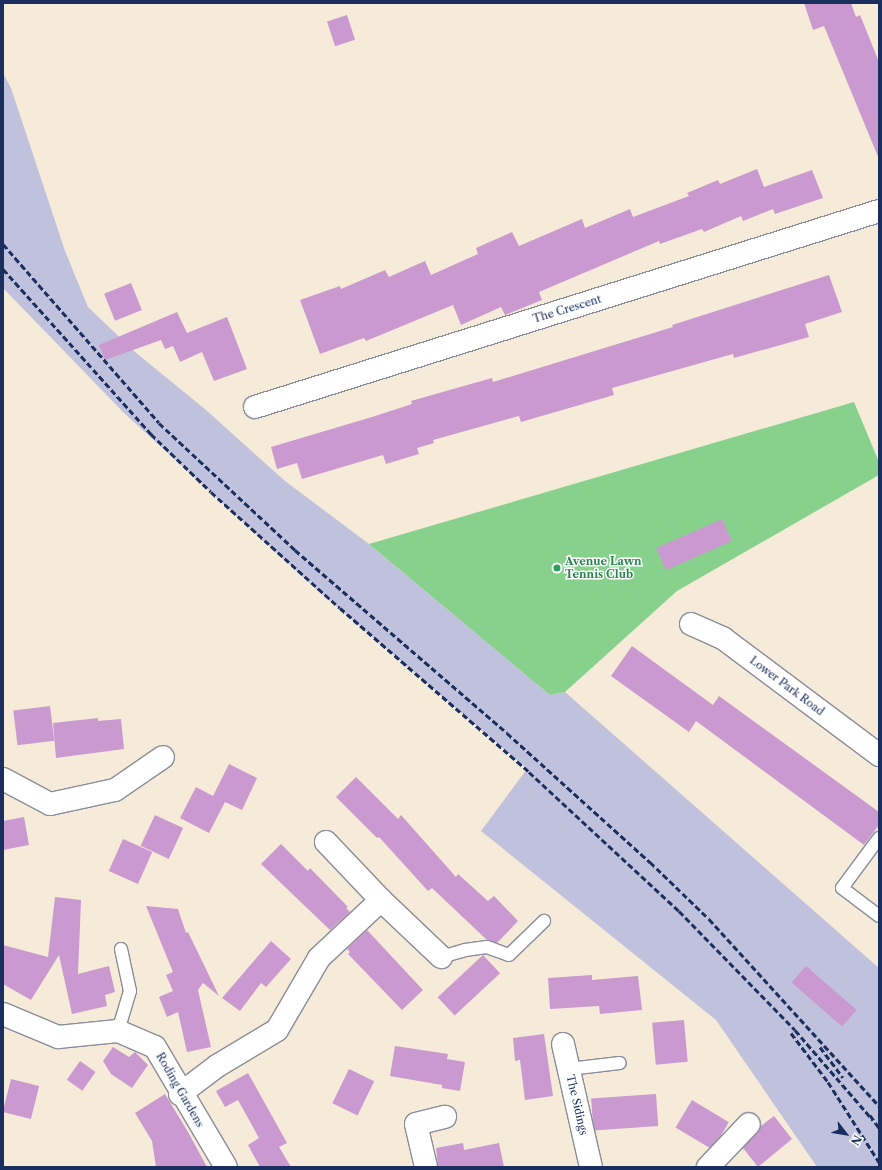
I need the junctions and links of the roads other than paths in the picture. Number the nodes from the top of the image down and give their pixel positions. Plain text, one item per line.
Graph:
1 (879, 211) edge
2 (255, 407) dead end
3 (691, 624) dead end
4 (879, 755) edge
5 (163, 757) dead end
6 (3, 779) edge
7 (879, 838) edge
8 (326, 842) dead end
9 (380, 900) junction
10 (879, 916) edge
11 (544, 921) dead end
12 (121, 949) dead end
13 (441, 957) joint
14 (4, 1016) edge
15 (118, 1031) junction
16 (563, 1044) dead end
17 (620, 1063) dead end
18 (569, 1069) junction
19 (180, 1094) junction
20 (445, 1117) dead end
21 (748, 1124) dead end
22 (226, 1167) edge
23 (426, 1167) edge
24 (592, 1167) edge
25 (708, 1167) edge

1 - 2 street, The Crescent
3 - 4 street, Lower Park Road
5 - 6 street
7 - 10 lane
8 - 9 street
9 - 13 street
9 - 19 street
11 - 13 lane
12 - 15 lane
14 - 15 street, Roding Gardens
15 - 19 street, Roding Gardens
16 - 18 street, The Sidings
17 - 18 lane
18 - 24 street, The Sidings
19 - 22 street, Roding Gardens
20 - 23 street
21 - 25 street

